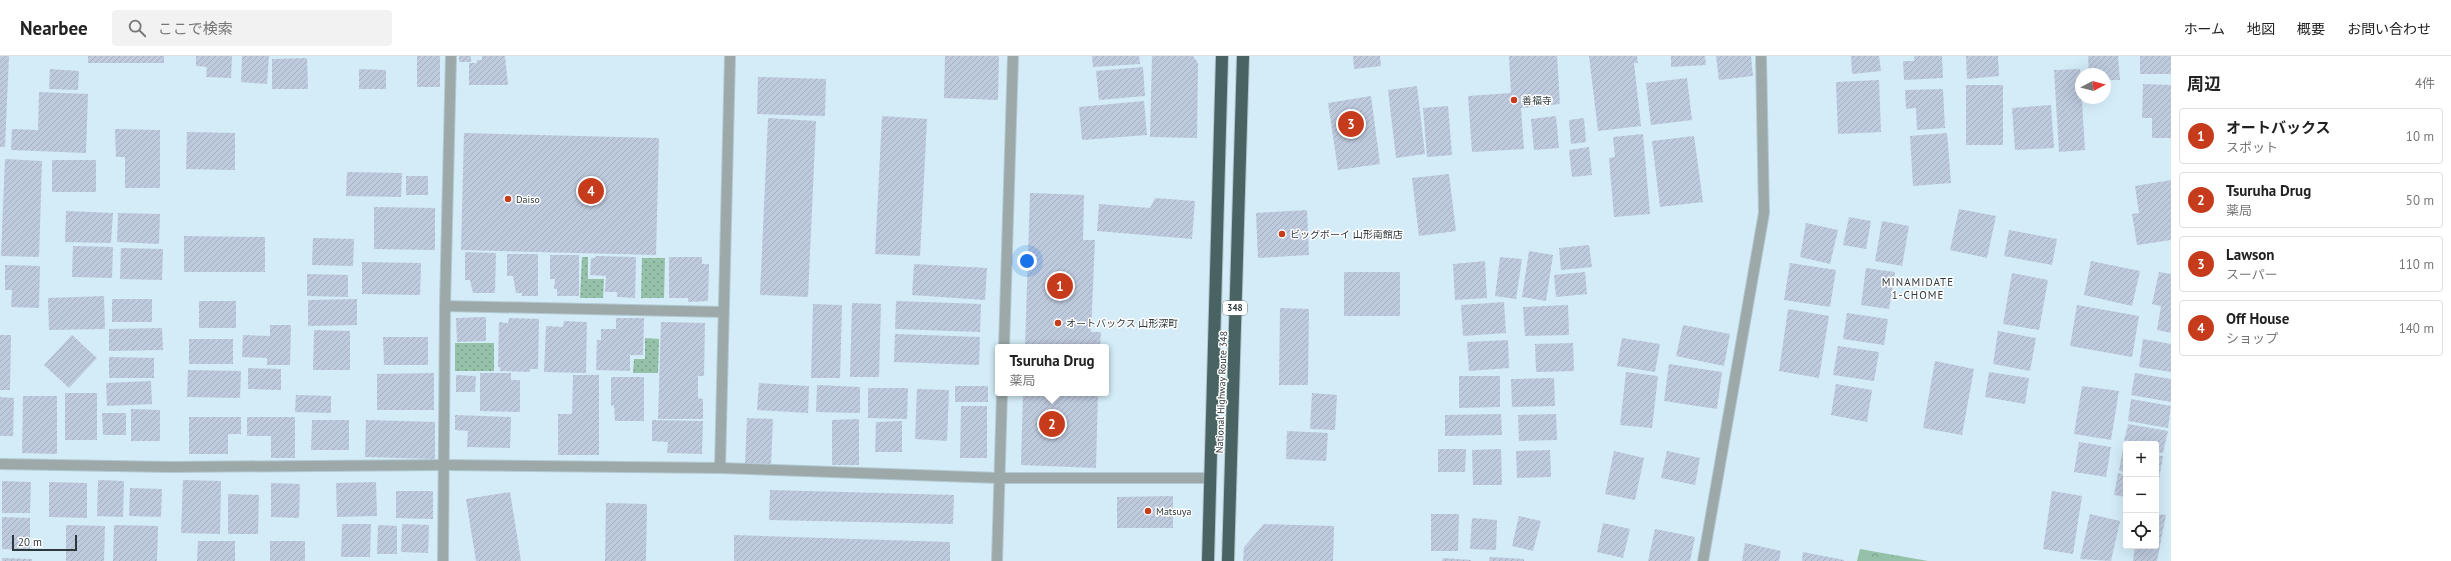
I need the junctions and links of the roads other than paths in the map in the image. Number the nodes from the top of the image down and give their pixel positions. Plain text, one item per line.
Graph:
1 (451, 56) edge
2 (730, 56) edge
3 (1013, 56) edge
4 (1222, 56) edge
5 (1243, 56) edge
6 (1761, 56) edge
7 (445, 306) junction
8 (722, 312) junction
9 (1004, 344) edge
10 (1002, 396) edge
11 (0, 464) edge
12 (445, 465) junction
13 (720, 468) junction
14 (999, 478) junction
15 (1210, 478) junction
16 (443, 561) edge
17 (998, 561) edge
18 (1208, 561) edge
19 (1228, 561) edge
20 (1703, 561) edge

1 - 7 street
2 - 8 street
3 - 9 street
4 - 15 highway, National Highway Route 348 / 348
5 - 19 highway, National Highway Route 348 / 348
6 - 20 street
7 - 8 street
7 - 12 street
8 - 13 street
10 - 14 street
11 - 12 street
12 - 13 street
12 - 16 street
13 - 14 street
14 - 15 street
14 - 17 street
15 - 18 highway, National Highway Route 348 / 348

